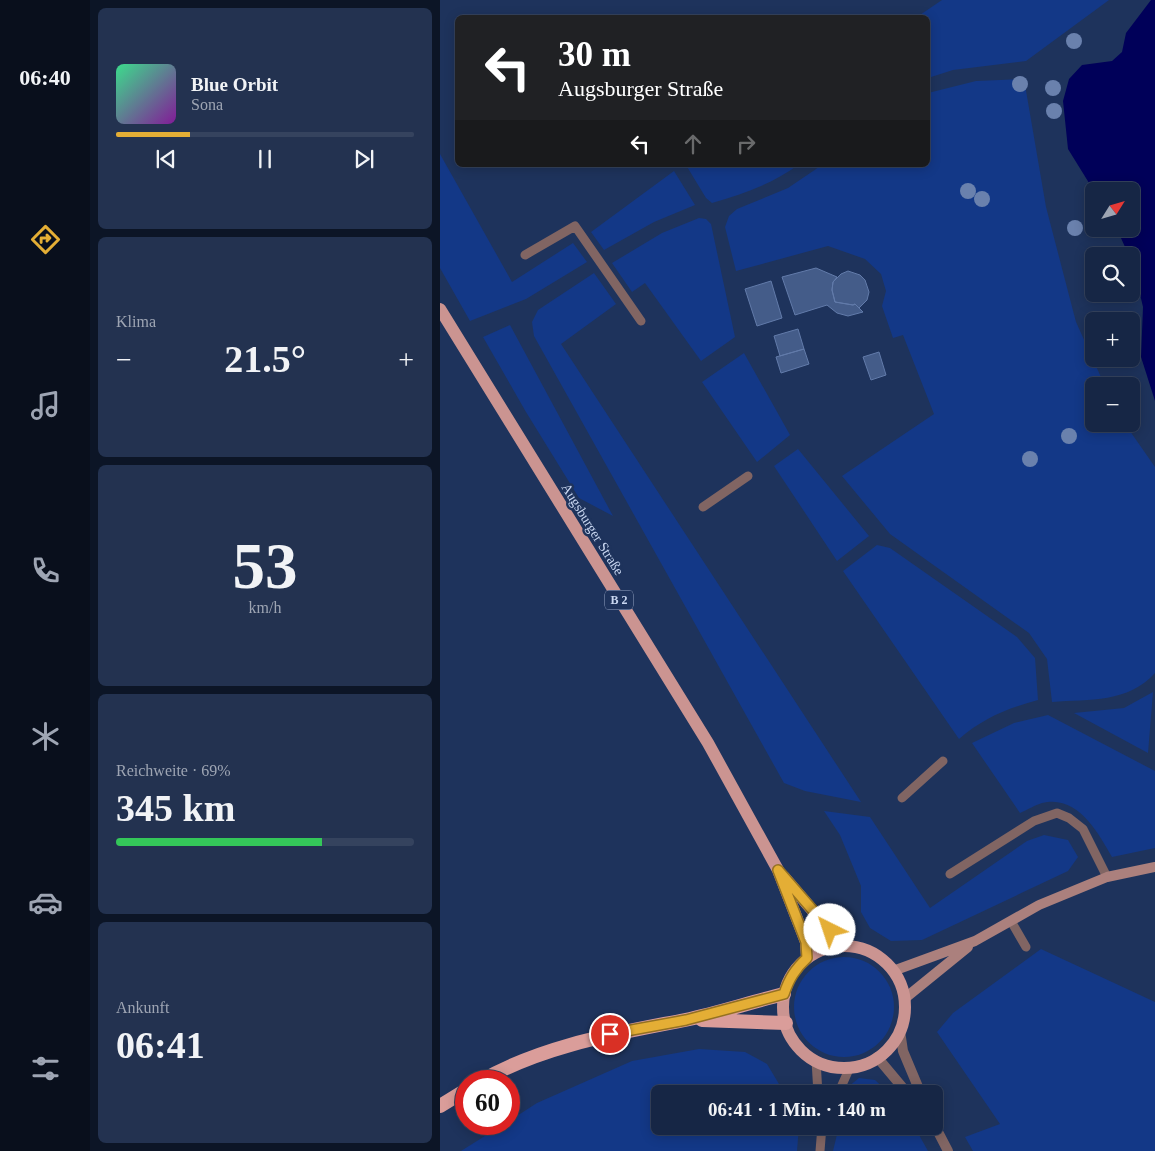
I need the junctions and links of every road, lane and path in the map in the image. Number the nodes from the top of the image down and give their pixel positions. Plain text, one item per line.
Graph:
1 (525, 255) dead end
2 (440, 310) edge
3 (641, 321) dead end
4 (748, 476) dead end
5 (703, 507) dead end
6 (943, 761) dead end
7 (902, 798) dead end
8 (1155, 867) edge
9 (778, 870) junction
10 (950, 874) dead end
11 (1107, 877) junction
12 (1011, 921) junction
13 (975, 941) junction
14 (843, 946) junction
15 (1026, 947) dead end
16 (807, 958) junction
17 (893, 971) junction
18 (784, 994) junction
19 (904, 999) junction
20 (686, 1020) junction
21 (786, 1023) junction
22 (900, 1031) junction
23 (877, 1058) junction
24 (816, 1060) junction
25 (850, 1067) junction
26 (501, 1070) edge
27 (817, 1085) edge
28 (842, 1085) edge
29 (900, 1085) edge
30 (917, 1085) edge
31 (455, 1097) edge
32 (440, 1106) edge
33 (822, 1135) edge
34 (940, 1135) edge
35 (820, 1151) edge
36 (948, 1151) edge

1 - 3 lane
2 - 9 main road, Augsburger Straße / B 2
4 - 5 lane
6 - 7 lane
8 - 11 main road
9 - 14 main road, Augsburger Straße / B 2
9 - 16 main road, Augsburger Straße / B 2
10 - 11 lane
11 - 12 main road
12 - 13 main road
12 - 15 lane
13 - 17 main road
13 - 19 main road
14 - 16 main road
14 - 17 main road
16 - 18 main road
17 - 19 main road
18 - 20 highway
18 - 21 main road
19 - 22 main road
20 - 21 highway
20 - 26 highway
21 - 24 main road
22 - 23 main road
22 - 30 street
23 - 25 main road
23 - 29 street
24 - 25 main road
24 - 27 lane
25 - 28 lane
31 - 32 highway
33 - 35 lane
34 - 36 street

